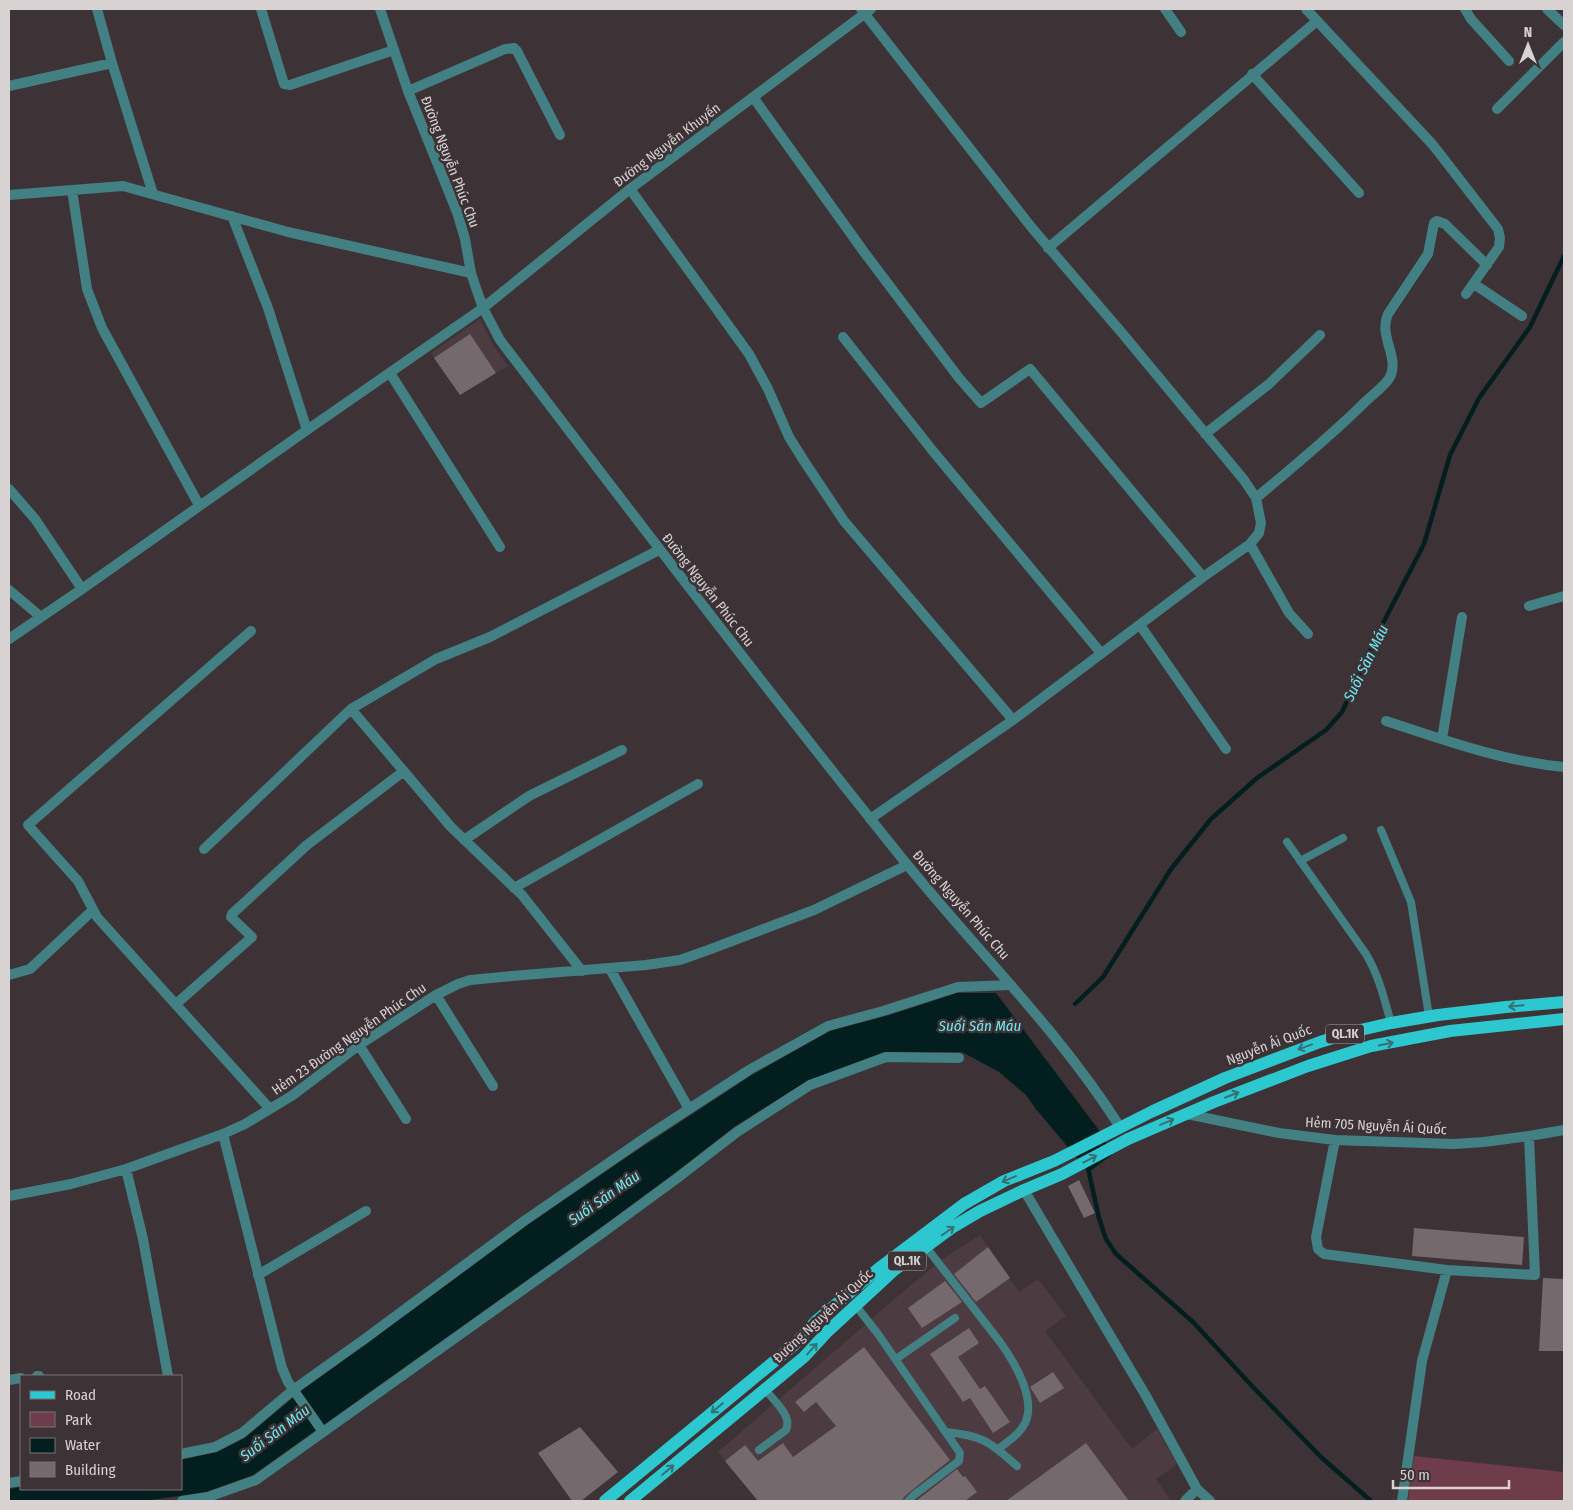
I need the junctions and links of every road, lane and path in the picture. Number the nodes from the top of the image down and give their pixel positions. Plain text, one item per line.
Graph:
1 (97, 9) edge
2 (261, 9) edge
3 (380, 9) edge
4 (1165, 9) edge
5 (1306, 9) edge
6 (1466, 9) edge
7 (1547, 9) edge
8 (866, 10) edge
9 (1317, 21) junction
10 (1564, 25) edge
11 (1181, 32) dead end
12 (1564, 42) edge
13 (394, 50) junction
14 (1509, 61) dead end
15 (112, 63) junction
16 (1252, 74) junction
17 (9, 86) edge
18 (408, 91) junction
19 (753, 97) junction
20 (1497, 108) dead end
21 (560, 135) dead end
22 (72, 190) junction
23 (630, 190) junction
24 (1359, 193) dead end
25 (153, 194) junction
26 (9, 195) edge
27 (232, 216) junction
28 (1048, 248) junction
29 (1487, 265) junction
30 (471, 273) junction
31 (1474, 284) junction
32 (1466, 294) dead end
33 (483, 308) junction
34 (1522, 316) dead end
35 (1320, 335) dead end
36 (843, 337) dead end
37 (390, 373) junction
38 (307, 430) junction
39 (1205, 434) junction
40 (9, 489) edge
41 (1256, 498) junction
42 (199, 505) junction
43 (1250, 544) junction
44 (500, 547) dead end
45 (659, 550) junction
46 (1202, 577) junction
47 (82, 589) junction
48 (9, 590) edge
49 (1564, 596) edge
50 (1529, 606) dead end
51 (41, 617) junction
52 (1462, 617) dead end
53 (1140, 626) junction
54 (251, 631) dead end
55 (1308, 634) dead end
56 (9, 639) edge
57 (1101, 653) junction
58 (351, 709) junction
59 (1013, 720) junction
60 (1386, 721) dead end
61 (1442, 739) junction
62 (1226, 749) dead end
63 (622, 750) dead end
64 (1564, 767) edge
65 (404, 771) junction
66 (698, 784) dead end
67 (870, 819) junction
68 (1381, 830) dead end
69 (1343, 838) dead end
70 (464, 840) junction
71 (1287, 842) dead end
72 (204, 849) dead end
73 (1300, 861) junction
74 (908, 865) junction
75 (514, 888) junction
76 (93, 910) junction
77 (610, 969) junction
78 (582, 971) junction
79 (9, 975) edge
80 (1011, 985) junction
81 (436, 995) junction
82 (1564, 1002) edge
83 (176, 1004) junction
84 (1429, 1016) junction
85 (1564, 1019) edge
86 (1390, 1022) junction
87 (359, 1045) junction
88 (960, 1058) dead end
89 (493, 1086) dead end
90 (270, 1109) junction
91 (689, 1109) junction
92 (1188, 1114) junction
93 (1139, 1118) joint
94 (406, 1119) dead end
95 (1115, 1130) junction
96 (1564, 1130) edge
97 (223, 1134) junction
98 (1529, 1136) junction
99 (1335, 1140) junction
100 (1123, 1142) junction
101 (126, 1169) junction
102 (1024, 1190) junction
103 (9, 1196) edge
104 (366, 1211) dead end
105 (926, 1247) junction
106 (1447, 1270) junction
107 (258, 1275) junction
108 (856, 1306) junction
109 (955, 1318) dead end
110 (896, 1359) junction
111 (759, 1373) junction
112 (168, 1375) edge
113 (775, 1381) junction
114 (765, 1389) junction
115 (293, 1390) junction
116 (323, 1432) junction
117 (946, 1432) junction
118 (998, 1449) junction
119 (760, 1450) dead end
120 (182, 1454) edge
121 (1017, 1466) dead end
122 (1197, 1489) junction
123 (182, 1501) edge
124 (605, 1501) edge
125 (630, 1501) edge
126 (908, 1501) edge
127 (1185, 1501) edge
128 (1210, 1501) edge
129 (1402, 1501) edge

1 - 15 street
2 - 13 street
3 - 13 street, Đường Nguyễn Phúc Chu
4 - 11 street
5 - 9 street
6 - 14 street
7 - 10 street
8 - 19 street, Đường Nguyễn Khuyến
8 - 28 street
9 - 16 street
9 - 29 street
12 - 20 street
13 - 18 street, Đường Nguyễn Phúc Chu
15 - 17 street
15 - 25 street
16 - 24 street
16 - 28 street
18 - 21 street
18 - 30 street, Đường Nguyễn Phúc Chu
19 - 23 street, Đường Nguyễn Khuyến
19 - 46 street
22 - 25 street
22 - 26 street
22 - 42 street
23 - 33 street, Đường Nguyễn Khuyến
23 - 59 street
25 - 27 street
27 - 30 street
27 - 38 street
28 - 39 street
29 - 31 street
29 - 41 street
30 - 33 street, Đường Nguyễn Phúc Chu
31 - 32 street
31 - 34 street
33 - 37 street, Đường Nguyễn Khuyến
33 - 45 street, Đường Nguyễn Phúc Chu
35 - 39 street
36 - 57 street
37 - 38 street, Đường Nguyễn Khuyến
37 - 44 street
38 - 42 street, Đường Nguyễn Khuyến
39 - 41 street
40 - 47 street
41 - 43 street
42 - 47 street, Đường Nguyễn Khuyến
43 - 46 street
43 - 55 street
45 - 58 street
45 - 67 street, Đường Nguyễn Phúc Chu
46 - 53 street
47 - 51 street, Đường Nguyễn Khuyến
48 - 51 street
49 - 50 street
51 - 56 street, Đường Nguyễn Khuyến
52 - 61 street
53 - 57 street
53 - 62 street
54 - 76 street
57 - 59 street
58 - 65 street
58 - 72 street
59 - 67 street
60 - 61 street
61 - 64 street
63 - 70 street
65 - 70 street
65 - 83 street
66 - 75 street
67 - 74 street, Đường Nguyễn Phúc Chu
68 - 84 lane
69 - 73 lane
70 - 75 street
71 - 73 lane
73 - 86 lane
74 - 77 street, Hẻm 23 Đường Nguyễn Phúc Chu
74 - 80 street, Đường Nguyễn Phúc Chu
75 - 78 street
76 - 79 street
76 - 83 street
77 - 78 street, Hẻm 23 Đường Nguyễn Phúc Chu
77 - 91 street
78 - 81 street, Hẻm 23 Đường Nguyễn Phúc Chu
80 - 91 street
80 - 95 street, Đường Nguyễn Phúc Chu
81 - 87 street, Hẻm 23 Đường Nguyễn Phúc Chu
81 - 89 street
82 -> 84 main road, Nguyễn Ái Quốc / QL.1K
83 - 90 street
84 - 86 main road, Nguyễn Ái Quốc / QL.1K
92 -> 85 main road, QL.1K
86 -> 93 main road, Nguyễn Ái Quốc / QL.1K
87 - 90 street, Hẻm 23 Đường Nguyễn Phúc Chu
87 - 94 street
88 - 116 street
90 - 97 street, Hẻm 23 Đường Nguyễn Phúc Chu
91 - 115 street
92 - 99 street, Hẻm 705 Nguyễn Ái Quốc
100 -> 92 main road, Đường Nguyễn Ái Quốc / QL.1K
93 - 95 main road, Đường Nguyễn Ái Quốc / QL.1K
95 - 100 main road
95 -> 111 main road, Đường Nguyễn Ái Quốc / QL.1K
96 - 98 street, Hẻm 705 Nguyễn Ái Quốc
97 - 101 street, Hẻm 23 Đường Nguyễn Phúc Chu
97 - 107 street
98 - 99 street, Hẻm 705 Nguyễn Ái Quốc
98 - 106 street
99 - 106 street
102 -> 100 main road, Đường Nguyễn Ái Quốc / QL.1K
101 - 103 street, Hẻm 23 Đường Nguyễn Phúc Chu
101 - 112 street
105 -> 102 main road, Đường Nguyễn Ái Quốc / QL.1K
102 - 122 street
104 - 107 street
105 - 108 main road, Đường Nguyễn Ái Quốc / QL.1K
105 - 118 lane
106 - 129 street
107 - 115 street
108 - 110 lane
113 -> 108 main road, Đường Nguyễn Ái Quốc / QL.1K
109 - 110 lane
110 - 117 lane
111 - 113 main road
111 - 114 main road
111 -> 124 main road, Đường Nguyễn Ái Quốc / QL.1K
113 - 114 main road, Đường Nguyễn Ái Quốc / QL.1K
114 - 119 lane
125 -> 114 main road, Đường Nguyễn Ái Quốc / QL.1K
115 - 116 street
115 - 120 street
116 - 123 street
117 - 118 lane
117 - 126 lane
118 - 121 lane
122 - 127 street
122 - 128 street

